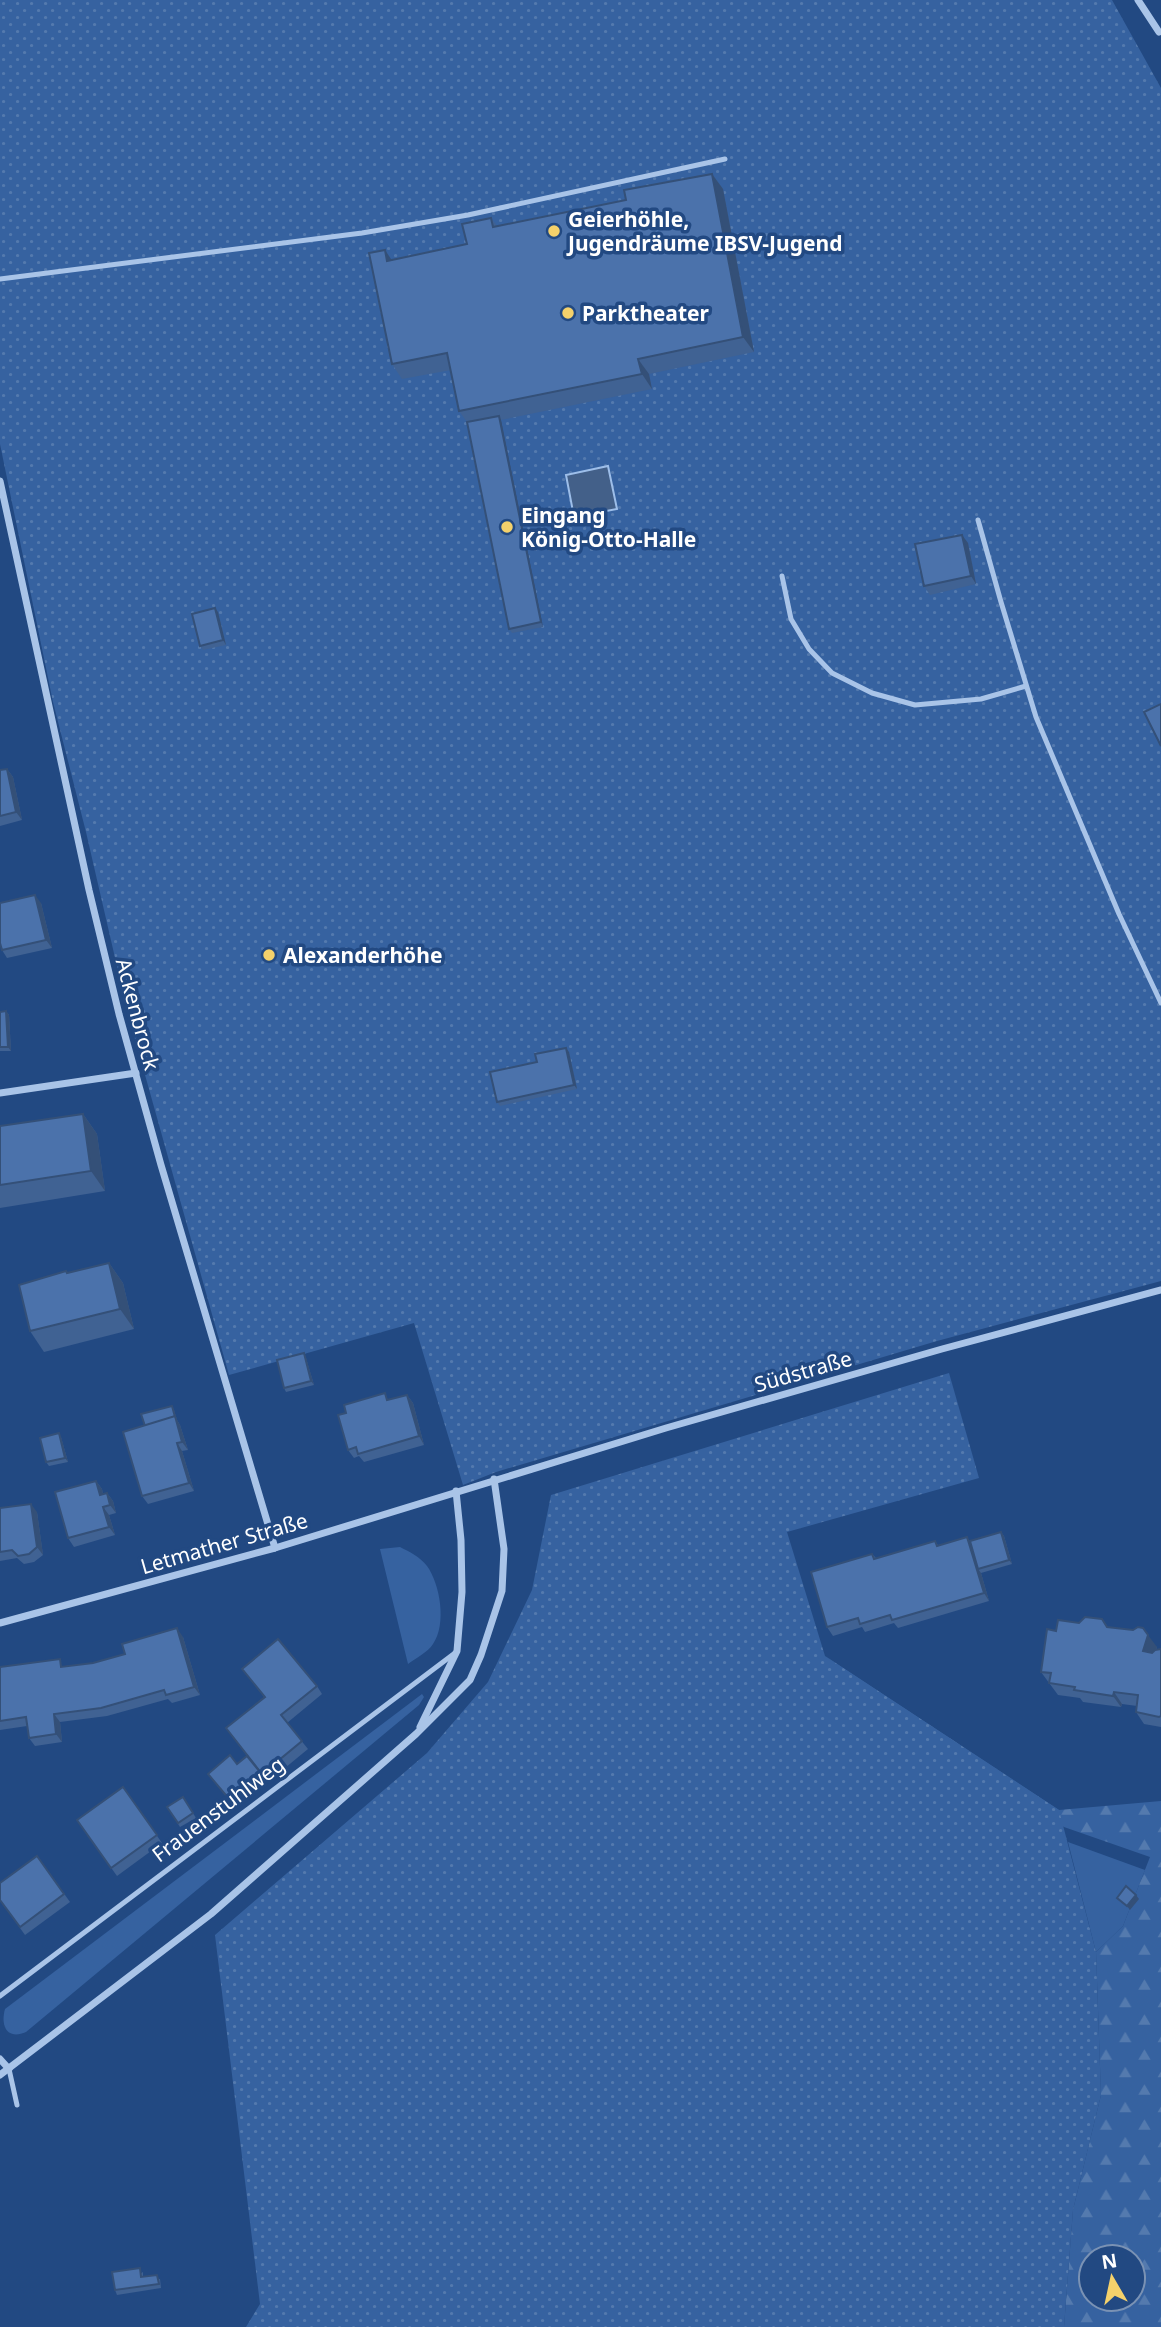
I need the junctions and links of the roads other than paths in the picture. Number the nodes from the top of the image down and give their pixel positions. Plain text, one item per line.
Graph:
1 (1138, 0) edge
2 (1158, 32) dead end
3 (725, 159) dead end
4 (0, 279) edge
5 (0, 481) edge
6 (3, 508) edge
7 (978, 520) dead end
8 (782, 576) dead end
9 (1026, 685) junction
10 (1161, 1003) edge
11 (136, 1073) junction
12 (0, 1093) edge
13 (1161, 1290) edge
14 (494, 1479) junction
15 (456, 1491) junction
16 (275, 1548) junction
17 (0, 1623) edge
18 (457, 1651) junction
19 (416, 1734) junction
20 (0, 1996) edge
21 (0, 2059) edge
22 (9, 2069) junction
23 (0, 2075) edge
24 (17, 2105) dead end

1 - 2 street
3 - 4 lane
5 - 6 street, Ackenbrock
6 - 11 street, Ackenbrock
7 - 9 lane
8 - 9 lane
9 - 10 lane
11 - 12 street
11 - 16 street, Ackenbrock
13 - 14 street, Südstraße
14 - 15 street, Südstraße
14 - 19 street
15 - 16 street, Letmather Straße
15 - 18 street
16 - 17 street, Letmather Straße
18 - 19 street
18 - 20 lane, Frauenstuhlweg
19 - 22 street
21 - 22 street
22 - 23 street
22 - 24 lane

